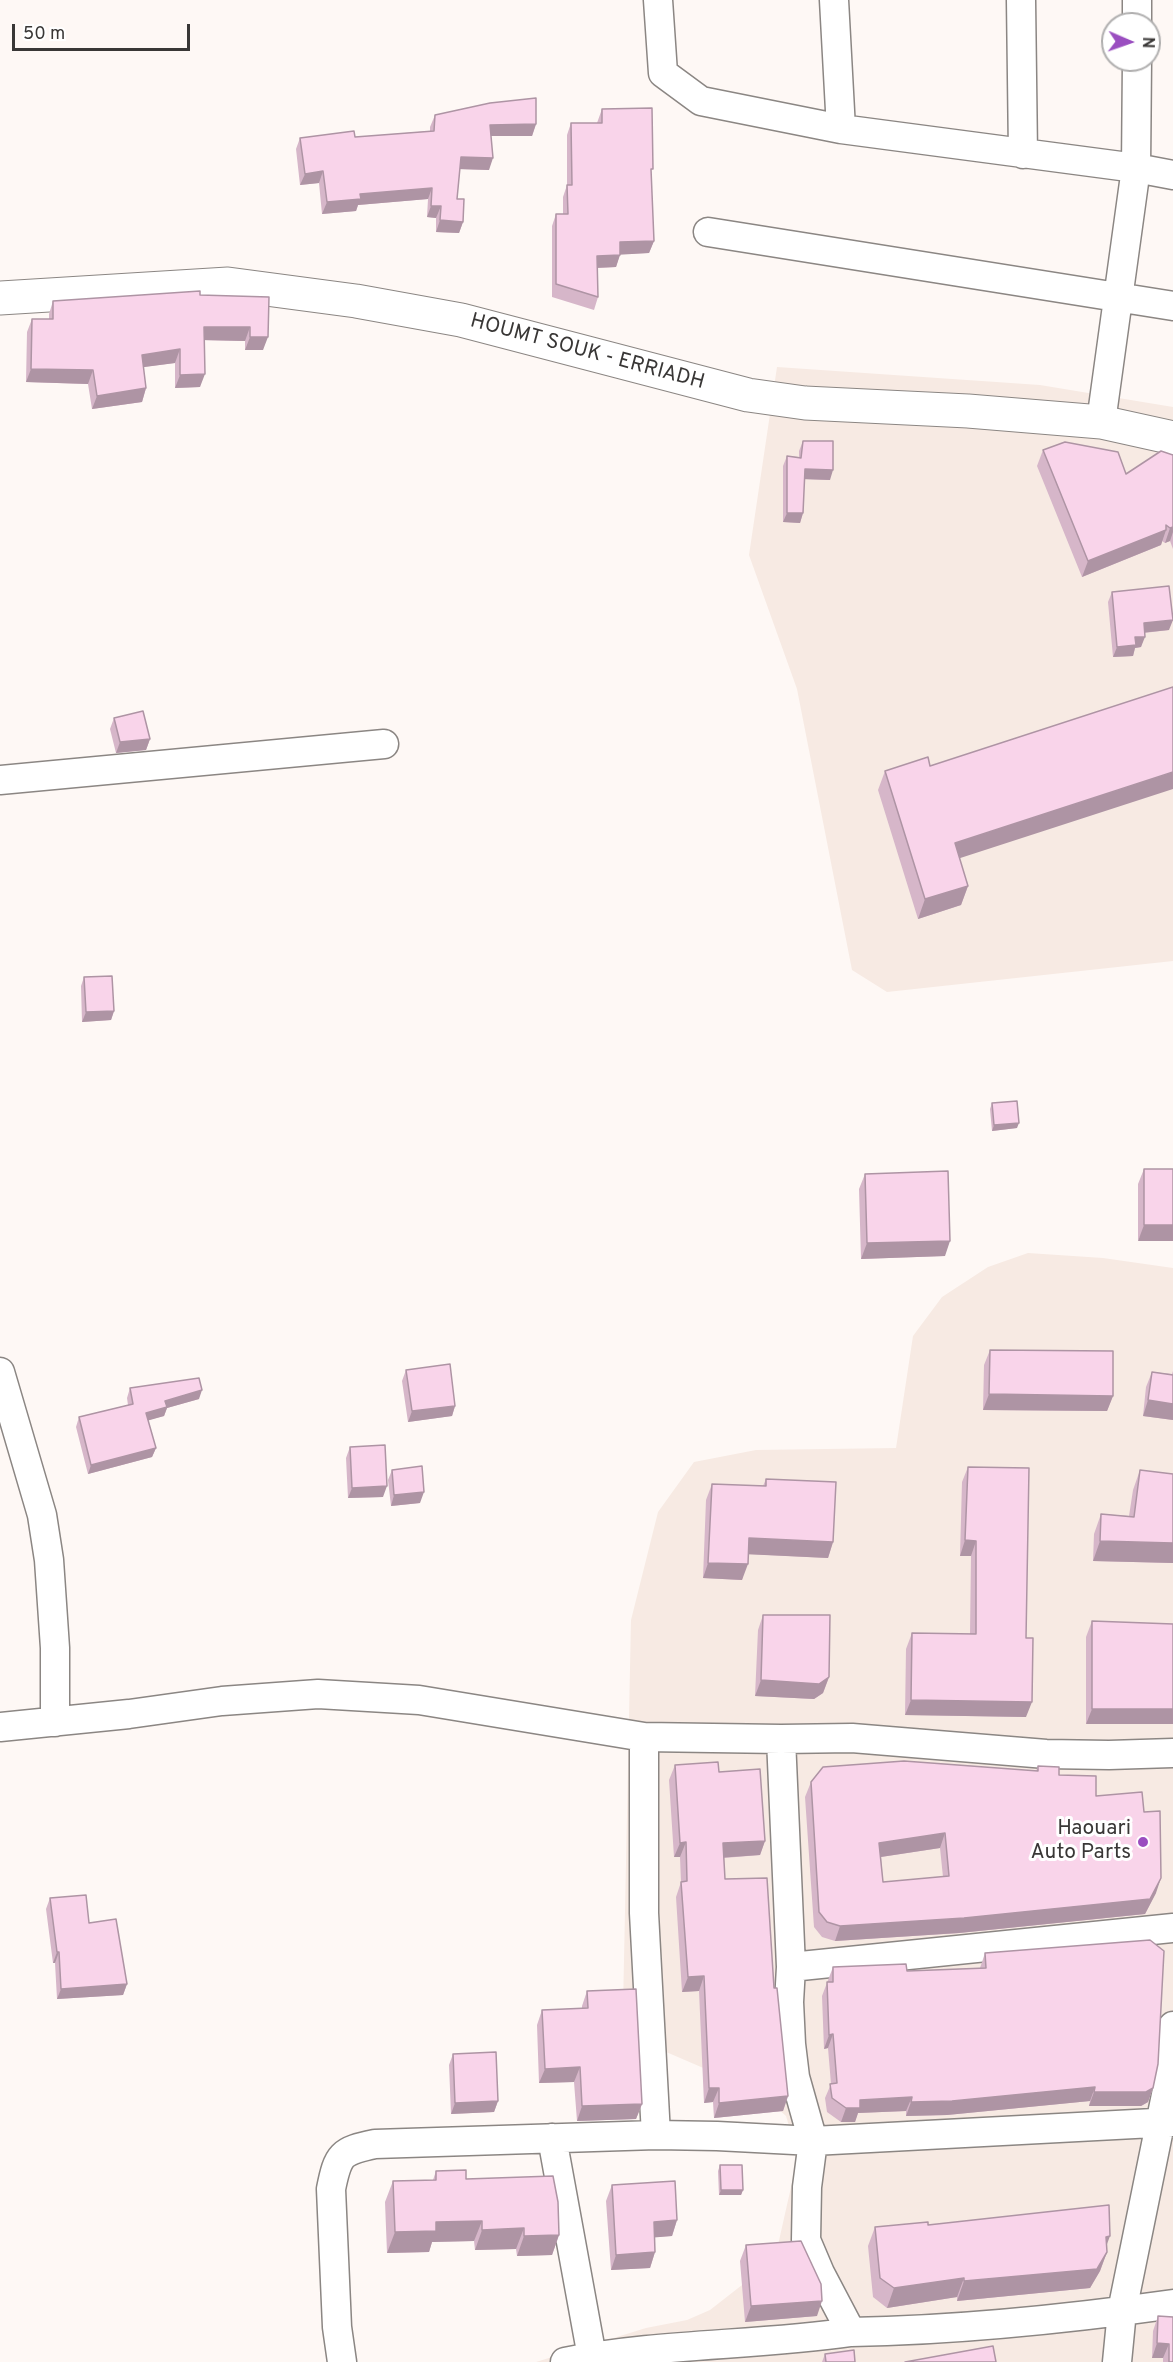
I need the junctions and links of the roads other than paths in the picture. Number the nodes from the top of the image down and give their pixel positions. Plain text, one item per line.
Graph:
1 (658, 0) edge
2 (834, 0) edge
3 (1021, 0) edge
4 (1137, 72) edge
5 (841, 129) junction
6 (1023, 154) junction
7 (1136, 168) junction
8 (1173, 175) edge
9 (708, 232) dead end
10 (1118, 296) junction
11 (0, 298) edge
12 (1173, 306) edge
13 (1101, 422) junction
14 (1173, 438) edge
15 (384, 744) dead end
16 (0, 780) edge
17 (0, 1372) edge
18 (55, 1722) junction
19 (0, 1727) edge
20 (644, 1737) junction
21 (781, 1739) junction
22 (1173, 1753) edge
23 (1173, 1928) edge
24 (791, 1967) junction
25 (1173, 2026) edge
26 (1167, 2121) edge
27 (656, 2135) junction
28 (552, 2138) junction
29 (813, 2141) junction
30 (1173, 2304) edge
31 (1122, 2311) junction
32 (851, 2332) junction
33 (579, 2359) edge
34 (342, 2362) edge
35 (1117, 2362) edge

1 - 5 street
2 - 5 street
3 - 6 street
4 - 7 street
5 - 6 street
6 - 7 street
7 - 8 street
7 - 10 street
9 - 10 street
10 - 12 street
10 - 13 street
11 - 13 street, HOUMT SOUK - ERRIADH
13 - 14 street, HOUMT SOUK - ERRIADH
15 - 16 street
17 - 18 street
18 - 19 street
18 - 20 street
20 - 21 street
20 - 27 street
21 - 22 street
21 - 24 street
23 - 24 street
24 - 29 street
25 - 26 street
26 - 29 street
26 - 31 street
27 - 28 street
27 - 29 street
28 - 33 street
28 - 34 street
29 - 32 street
30 - 31 street
31 - 32 street
31 - 35 street
32 - 33 street

